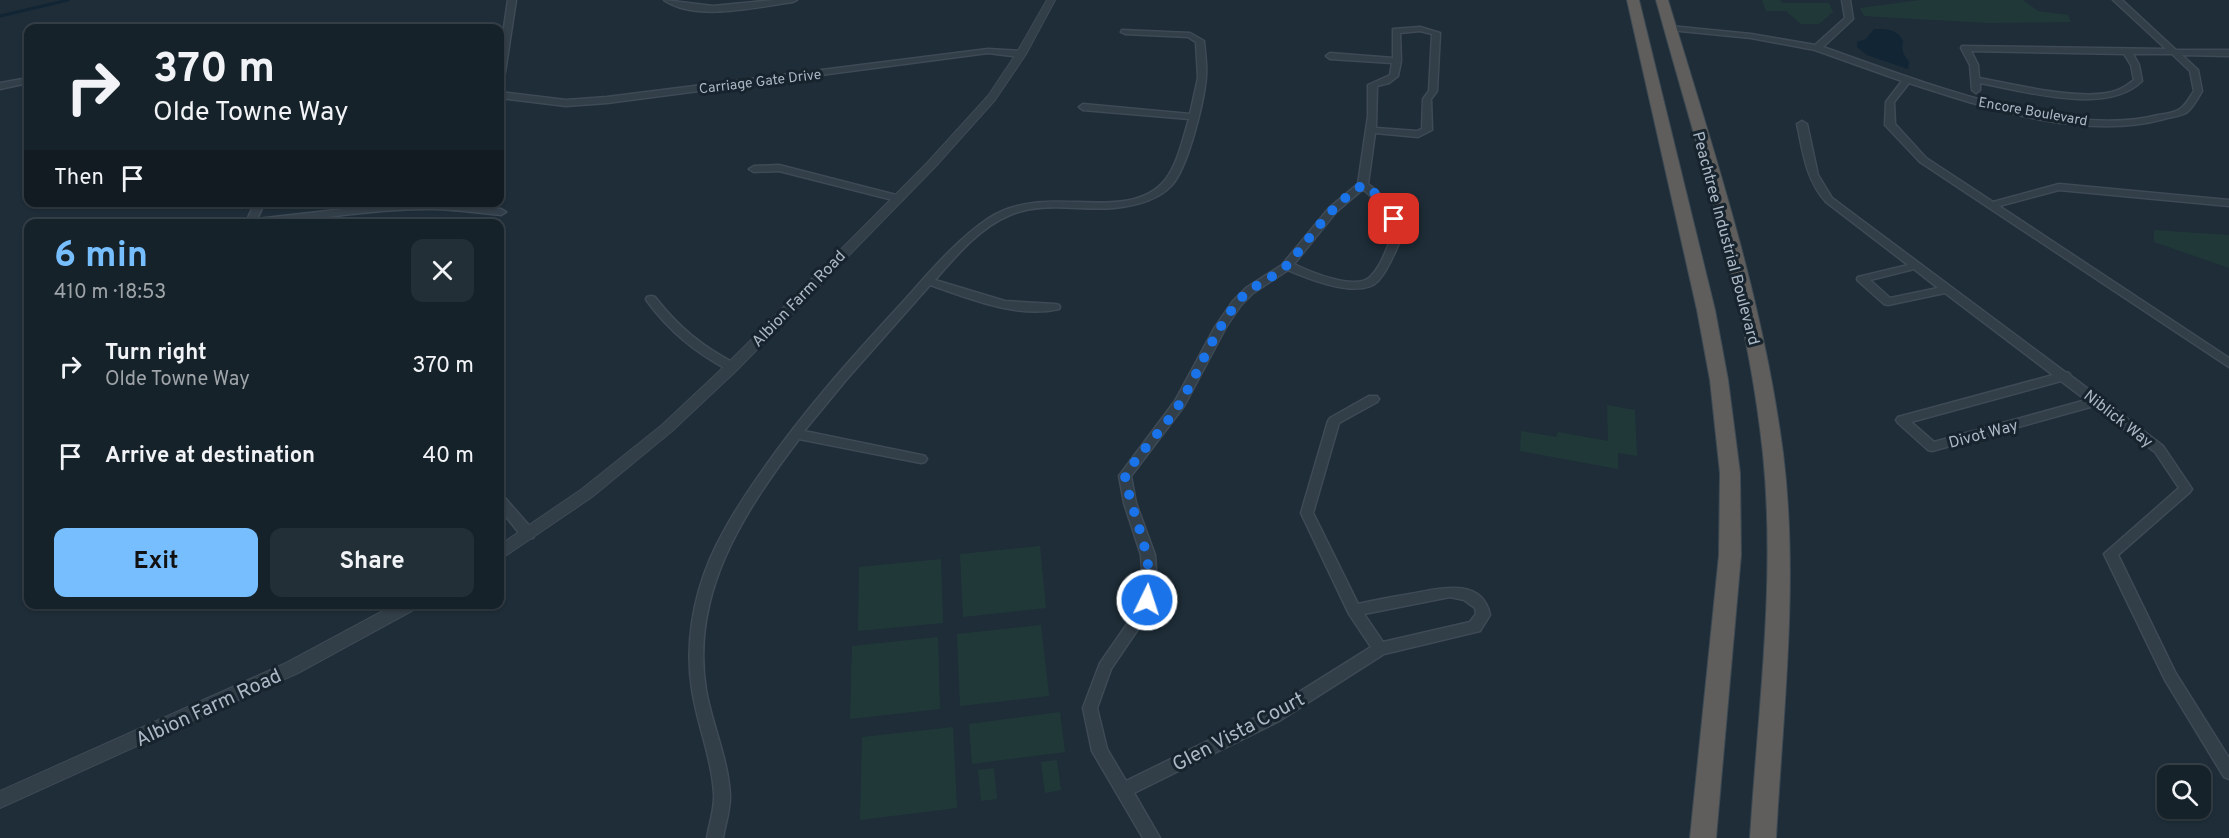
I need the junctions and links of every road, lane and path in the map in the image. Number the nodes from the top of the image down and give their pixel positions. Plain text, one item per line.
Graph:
1 (512, 0) edge
2 (668, 0) edge
3 (793, 0) edge
4 (1051, 0) edge
5 (1633, 0) edge
6 (1662, 0) edge
7 (1846, 0) edge
8 (2117, 0) edge
9 (1670, 28) junction
10 (1125, 32) dead end
11 (1817, 48) junction
12 (2127, 51) junction
13 (2174, 52) junction
14 (504, 53) edge
15 (2229, 53) edge
16 (1021, 54) junction
17 (1330, 56) dead end
18 (1397, 61) junction
19 (1908, 79) junction
20 (24, 82) edge
21 (0, 86) edge
22 (504, 95) edge
23 (1083, 107) dead end
24 (1192, 117) junction
25 (1802, 124) dead end
26 (1370, 130) junction
27 (754, 169) dead end
28 (1363, 185) junction
29 (897, 198) junction
30 (2229, 203) edge
31 (1992, 205) junction
32 (415, 207) edge
33 (443, 207) edge
34 (501, 212) dead end
35 (283, 219) edge
36 (1287, 265) junction
37 (1915, 266) junction
38 (928, 281) junction
39 (1947, 290) junction
40 (651, 299) dead end
41 (1055, 308) dead end
42 (2229, 363) edge
43 (732, 367) junction
44 (2065, 376) junction
45 (1373, 399) dead end
46 (2097, 401) junction
47 (797, 434) junction
48 (921, 459) dead end
49 (504, 506) edge
50 (528, 534) junction
51 (504, 549) edge
52 (402, 609) edge
53 (1354, 610) junction
54 (1380, 649) junction
55 (2229, 772) edge
56 (1124, 790) junction
57 (0, 800) edge
58 (715, 838) edge
59 (1152, 838) edge
60 (1702, 838) edge
61 (1762, 838) edge

1 - 14 street
2 - 3 street
4 - 16 street, Albion Farm Road
5 - 60 highway, Peachtree Industrial Boulevard
6 - 9 highway, Peachtree Industrial Boulevard
7 - 11 street
8 - 13 street, Encore Boulevard
9 - 11 street, Encore Boulevard
9 - 61 highway, Peachtree Industrial Boulevard
10 - 24 street
11 - 19 street, Encore Boulevard
12 - 12 street
12 - 13 street
13 - 15 street
13 - 19 street, Encore Boulevard
16 - 22 street, Carriage Gate Drive
16 - 29 street, Albion Farm Road
17 - 18 street
18 - 26 street
18 - 26 street
19 - 31 street
20 - 21 street
23 - 24 street
24 - 38 street
25 - 37 street, Niblick Way
26 - 28 street
27 - 29 street
28 - 36 street
28 - 36 street
29 - 43 street, Albion Farm Road
30 - 31 street
31 - 42 street
32 - 35 street
33 - 34 street
36 - 56 street
37 - 39 street, Niblick Way
37 - 39 street
38 - 41 street
38 - 47 street
39 - 44 street, Niblick Way
40 - 43 street
43 - 50 street, Albion Farm Road
44 - 46 street, Niblick Way
44 - 46 street, Divot Way
45 - 53 street
46 - 55 street, Niblick Way
47 - 48 street
47 - 58 street
49 - 50 street
50 - 51 street, Albion Farm Road
52 - 57 street, Albion Farm Road
53 - 54 street
53 - 54 street, Glen Vista Court
54 - 56 street, Glen Vista Court
56 - 59 street

